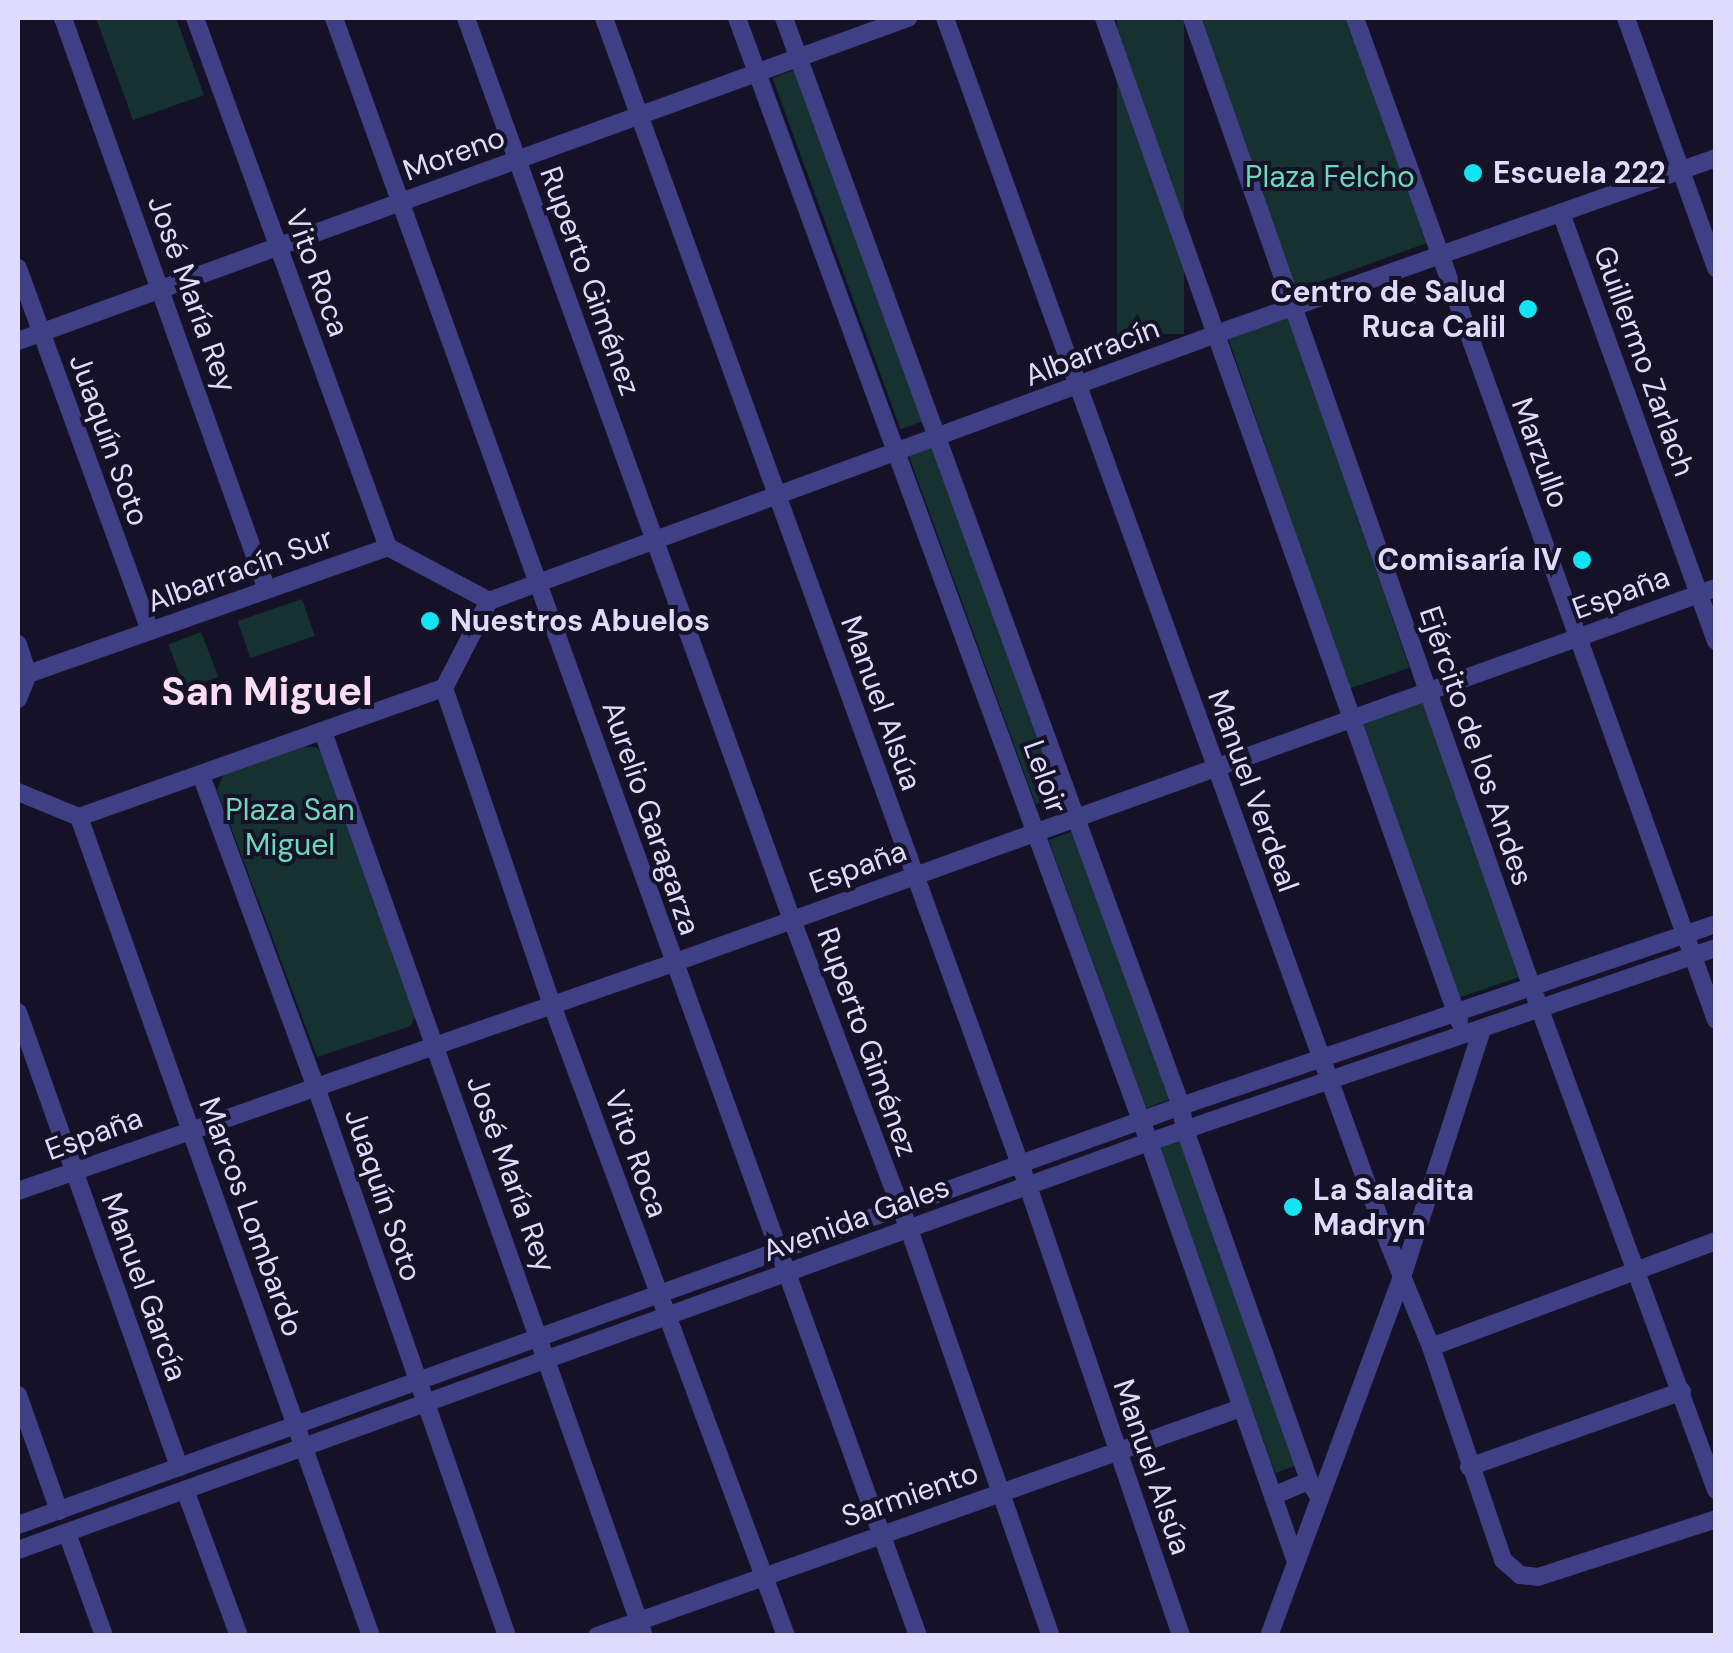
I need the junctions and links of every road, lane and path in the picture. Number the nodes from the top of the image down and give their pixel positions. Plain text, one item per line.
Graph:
1 (63, 18) edge
2 (196, 18) edge
3 (334, 18) edge
4 (466, 18) edge
5 (604, 18) edge
6 (737, 18) edge
7 (784, 18) edge
8 (908, 18) edge
9 (946, 18) edge
10 (1104, 18) edge
11 (1192, 18) edge
12 (1356, 18) edge
13 (1626, 18) edge
14 (799, 59) junction
15 (758, 74) junction
16 (640, 116) junction
17 (1716, 158) edge
18 (518, 161) junction
19 (1680, 170) junction
20 (400, 203) junction
21 (1562, 213) junction
22 (278, 247) junction
23 (1440, 256) junction
24 (18, 268) edge
25 (1716, 268) edge
26 (161, 290) junction
27 (1295, 308) junction
28 (41, 333) junction
29 (1219, 334) junction
30 (18, 341) edge
31 (1078, 388) junction
32 (938, 438) junction
33 (896, 452) junction
34 (777, 496) junction
35 (654, 540) junction
36 (388, 547) junction
37 (538, 582) junction
38 (268, 590) junction
39 (1707, 591) edge
40 (489, 601) junction
41 (150, 631) junction
42 (1577, 638) junction
43 (1716, 641) edge
44 (18, 644) edge
45 (28, 674) junction
46 (444, 688) junction
47 (1428, 692) junction
48 (18, 699) edge
49 (1351, 719) junction
50 (323, 732) junction
51 (1215, 768) junction
52 (201, 775) junction
53 (18, 792) edge
54 (79, 817) junction
55 (1077, 818) junction
56 (1036, 832) junction
57 (914, 876) junction
58 (792, 920) junction
59 (1716, 924) edge
60 (1684, 935) junction
61 (1716, 948) edge
62 (1692, 958) junction
63 (673, 963) junction
64 (1531, 985) junction
65 (552, 1006) junction
66 (18, 1012) edge
67 (1456, 1012) junction
68 (1541, 1012) junction
69 (1716, 1020) edge
70 (1472, 1034) junction
71 (434, 1045) junction
72 (1322, 1059) junction
73 (1329, 1082) junction
74 (316, 1086) junction
75 (1181, 1106) junction
76 (1142, 1122) junction
77 (190, 1130) junction
78 (1185, 1130) junction
79 (1149, 1142) junction
80 (1019, 1165) junction
81 (73, 1170) junction
82 (1028, 1186) junction
83 (18, 1191) edge
84 (900, 1209) junction
85 (909, 1229) junction
86 (1716, 1241) edge
87 (779, 1252) junction
88 (1638, 1269) junction
89 (789, 1272) junction
90 (1402, 1276) junction
91 (659, 1294) junction
92 (669, 1316) junction
93 (541, 1336) junction
94 (1432, 1347) junction
95 (548, 1360) junction
96 (420, 1382) junction
97 (1682, 1391) junction
98 (18, 1395) edge
99 (428, 1404) junction
100 (1241, 1408) junction
101 (297, 1423) junction
102 (307, 1447) junction
103 (1118, 1452) junction
104 (179, 1467) junction
105 (1468, 1467) junction
106 (1309, 1481) junction
107 (186, 1490) junction
108 (1716, 1490) edge
109 (1000, 1493) junction
110 (1273, 1496) junction
111 (1320, 1498) junction
112 (59, 1511) junction
113 (1716, 1519) edge
114 (18, 1525) edge
115 (67, 1533) junction
116 (881, 1534) junction
117 (18, 1550) edge
118 (1295, 1558) junction
119 (765, 1576) junction
120 (641, 1628) edge
121 (104, 1636) edge
122 (239, 1636) edge
123 (371, 1636) edge
124 (507, 1636) edge
125 (597, 1636) edge
126 (786, 1636) edge
127 (918, 1636) edge
128 (1050, 1636) edge
129 (1181, 1636) edge
130 (1269, 1636) edge

1 - 26 street, José María Rey
2 - 22 street, Vito Roca
3 - 20 street, Aurelio Garagarza
4 - 18 street, Ruperto Giménez
5 - 16 street, Manuel Alsúa
6 - 15 street, Leloir
7 - 14 street, Leloir
8 - 14 street, Moreno
9 - 31 street, Manuel Verdeal
10 - 29 street
11 - 27 street, Ejército de los Andes
12 - 23 street, Marzullo
13 - 19 street
14 - 15 street, Moreno
14 - 32 street, Leloir
15 - 16 street, Moreno
15 - 33 street, Leloir
16 - 18 street, Moreno
16 - 34 street, Manuel Alsúa
17 - 19 street, Albarracín
18 - 20 street, Moreno
18 - 35 street, Ruperto Giménez
19 - 21 street, Albarracín
19 - 25 street
20 - 22 street, Moreno
20 - 37 street, Aurelio Garagarza
21 - 23 street, Albarracín
21 - 39 street, Guillermo Zarlach
22 - 26 street, Moreno
22 - 36 street, Vito Roca
23 - 27 street, Albarracín
23 - 42 street, Marzullo
24 - 28 street, Juaquín Soto
26 - 28 street, Moreno
26 - 38 street, José María Rey
27 - 29 street, Albarracín
27 - 47 street, Ejército de los Andes
28 - 30 street, Moreno
28 - 41 street, Juaquín Soto
29 - 31 street, Albarracín
29 - 49 street
31 - 32 street, Albarracín
31 - 51 street, Manuel Verdeal
32 - 33 street, Albarracín
32 - 55 street, Leloir
33 - 34 street, Albarracín
33 - 56 street, Leloir
34 - 35 street, Albarracín
34 - 57 street, Manuel Alsúa
35 - 37 street, Albarracín
35 - 58 street, Ruperto Giménez
36 - 38 street, Albarracín Sur
36 - 40 street
37 - 40 street, Albarracín
37 - 63 street, Aurelio Garagarza
38 - 41 street, Albarracín Sur
39 - 42 street, España
39 - 43 street, Guillermo Zarlach
40 - 46 street
41 - 45 street, Albarracín Sur
42 - 47 street, España
42 - 60 street, Marzullo
44 - 45 street
45 - 48 street
46 - 50 street
46 - 65 street, Vito Roca
47 - 49 street, España
47 - 64 street, Ejército de los Andes
49 - 51 street, España
49 - 67 street
50 - 52 street
50 - 71 street, José María Rey
51 - 55 street, España
51 - 72 street, Manuel Verdeal
52 - 54 street
52 - 74 street, Juaquín Soto
53 - 54 street
54 - 77 street, Marcos Lombardo
55 - 56 street, España
55 - 75 street, Leloir
56 - 57 street, España
56 - 76 street, Leloir
57 - 58 street, España
57 - 80 street, Manuel Alsúa
58 - 63 street, España
58 - 84 street, Ruperto Giménez
59 - 60 street, Avenida Gales
60 - 62 street, Marzullo
60 - 64 street, Avenida Gales
61 - 62 street, Avenida Gales
62 - 68 street, Avenida Gales
62 - 69 street, Marzullo
63 - 65 street, España
63 - 87 street, Aurelio Garagarza
64 - 67 street, Avenida Gales
64 - 68 street, Ejército de los Andes
65 - 71 street, España
65 - 91 street, Vito Roca
66 - 81 street, Manuel García
67 - 70 street
67 - 72 street, Avenida Gales
68 - 70 street, Avenida Gales
68 - 88 street, Ejército de los Andes
70 - 73 street, Avenida Gales
70 - 90 street
71 - 74 street, España
71 - 93 street, José María Rey
72 - 73 street, Manuel Verdeal
72 - 75 street, Avenida Gales
73 - 78 street, Avenida Gales
73 - 90 street, Manuel Verdeal
74 - 77 street, España
74 - 96 street, Juaquín Soto
75 - 76 street, Avenida Gales
75 - 78 street, Leloir
76 - 79 street, Leloir
76 - 80 street, Avenida Gales
77 - 81 street, España
77 - 101 street, Marcos Lombardo
78 - 79 street, Avenida Gales
78 - 106 street, Leloir
79 - 82 street, Avenida Gales
79 - 100 street, Leloir
80 - 82 street, Manuel Alsúa
80 - 84 street, Avenida Gales
81 - 83 street, España
81 - 104 street, Manuel García
82 - 85 street, Avenida Gales
82 - 103 street, Manuel Alsúa
84 - 85 street, Ruperto Giménez
84 - 87 street, Avenida Gales
85 - 89 street, Avenida Gales
85 - 109 street, Ruperto Giménez
86 - 88 street
87 - 89 street, Aurelio Garagarza
87 - 91 street, Avenida Gales
88 - 94 street
88 - 97 street, Ejército de los Andes
89 - 92 street, Avenida Gales
89 - 116 street, Aurelio Garagarza
90 - 94 street, Manuel Verdeal
90 - 111 street
91 - 92 street, Vito Roca
91 - 93 street, Avenida Gales
92 - 95 street, Avenida Gales
92 - 119 street, Vito Roca
93 - 95 street, José María Rey
93 - 96 street, Avenida Gales
94 - 105 street, Manuel Verdeal
95 - 99 street, Avenida Gales
95 - 120 street, José María Rey
96 - 99 street, Juaquín Soto
96 - 101 street, Avenida Gales
97 - 105 street
97 - 108 street, Ejército de los Andes
98 - 112 street
99 - 102 street, Avenida Gales
99 - 124 street, Juaquín Soto
100 - 103 street, Sarmiento
100 - 110 street, Leloir
101 - 102 street, Marcos Lombardo
101 - 104 street, Avenida Gales
102 - 107 street, Avenida Gales
102 - 123 street, Marcos Lombardo
103 - 109 street, Sarmiento
103 - 129 street, Manuel Alsúa
104 - 112 street, Avenida Gales
105 - 113 street, Manuel Verdeal
106 - 110 street
106 - 111 street, Leloir
107 - 115 street, Avenida Gales
107 - 122 street
109 - 116 street, Sarmiento
109 - 128 street, Ruperto Giménez
110 - 118 street, Leloir
111 - 118 street
112 - 114 street, Avenida Gales
115 - 117 street, Avenida Gales
115 - 121 street
116 - 119 street, Sarmiento
116 - 127 street, Aurelio Garagarza
118 - 130 street
119 - 120 street, Sarmiento
119 - 126 street, Vito Roca
120 - 125 street, Sarmiento

